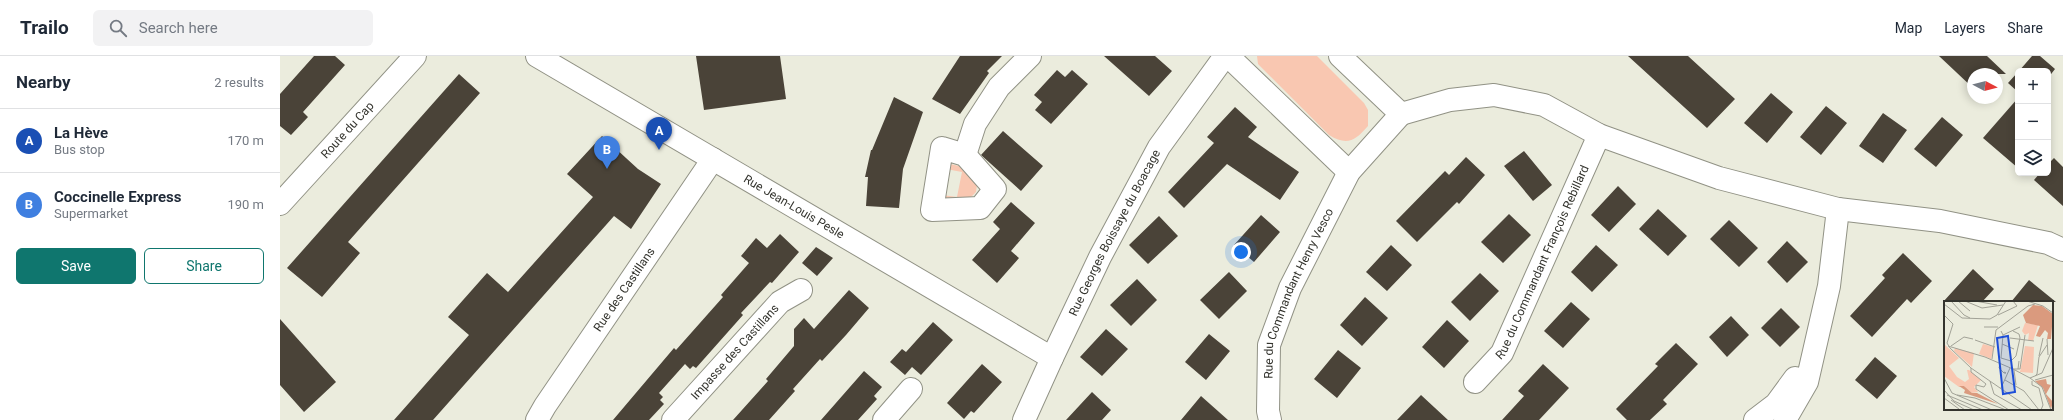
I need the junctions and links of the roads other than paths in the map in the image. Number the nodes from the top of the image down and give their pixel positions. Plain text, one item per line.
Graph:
1 (415, 56) edge
2 (537, 56) edge
3 (1030, 56) edge
4 (1225, 56) edge
5 (1228, 56) edge
6 (1340, 56) edge
7 (1401, 114) junction
8 (1599, 135) junction
9 (965, 155) dead end
10 (713, 159) junction
11 (1349, 172) junction
12 (280, 204) edge
13 (1838, 209) junction
14 (2063, 250) edge
15 (801, 290) dead end
16 (1815, 349) junction
17 (1052, 358) junction
18 (1475, 382) dead end
19 (911, 389) dead end
20 (537, 420) edge
21 (673, 420) edge
22 (884, 420) edge
23 (1024, 420) edge
24 (1270, 420) edge
25 (1755, 420) edge
26 (1785, 420) edge

1 - 12 street, Route du Cap
2 - 10 street, Rue Jean-Louis Pesle
3 - 9 street
4 - 17 street, Rue Georges Boissaye du Boacage
5 - 11 street
6 - 7 street
7 - 8 street
7 - 11 street, Rue du Commandant Henry Vesco
8 - 13 street
8 - 18 street, Rue du Commandant François Rebillard
10 - 17 street, Rue Jean-Louis Pesle
10 - 20 street, Rue des Castillans
11 - 24 street, Rue du Commandant Henry Vesco
13 - 14 street
13 - 16 street
15 - 21 street, Impasse des Castillans
16 - 25 street
16 - 26 street
17 - 23 street, Rue Georges Boissaye du Boacage
19 - 22 street

